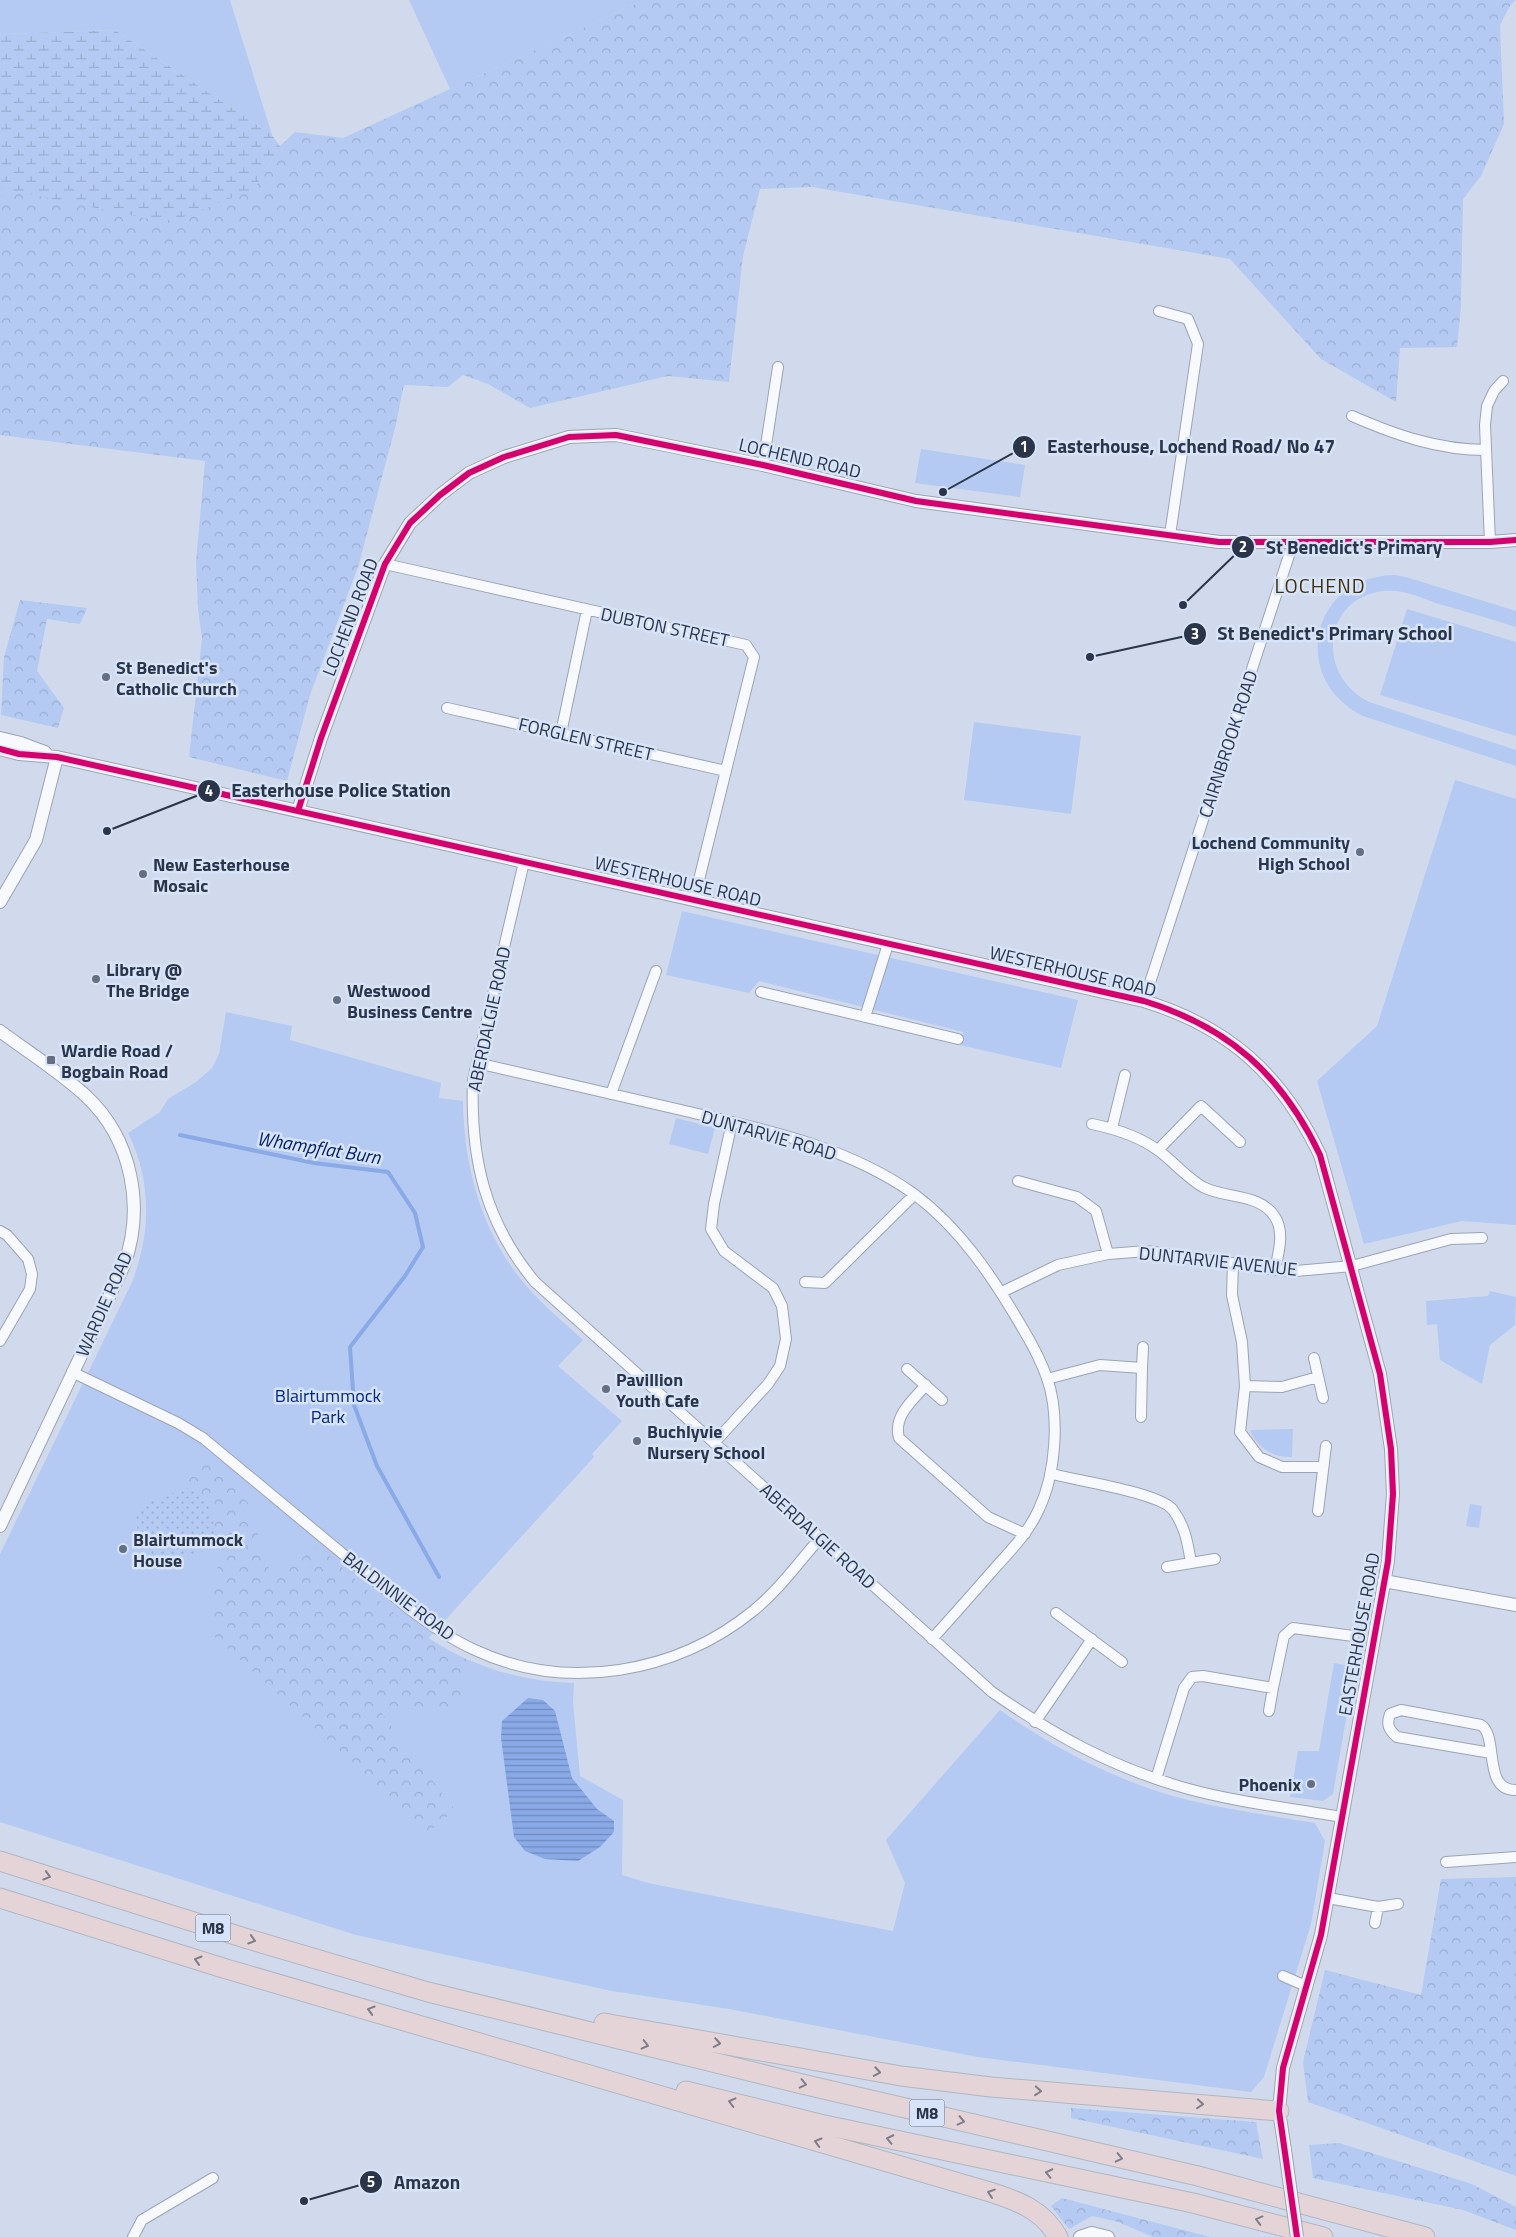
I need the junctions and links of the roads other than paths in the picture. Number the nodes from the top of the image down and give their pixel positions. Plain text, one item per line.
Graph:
1 (1159, 311) dead end
2 (778, 367) dead end
3 (1503, 381) dead end
4 (1352, 416) dead end
5 (1486, 450) junction
6 (763, 465) junction
7 (1170, 535) junction
8 (1516, 540) edge
9 (1490, 542) junction
10 (1293, 543) junction
11 (385, 564) junction
12 (588, 610) junction
13 (447, 708) dead end
14 (561, 734) junction
15 (0, 738) edge
16 (0, 749) edge
17 (57, 757) junction
18 (726, 771) junction
19 (298, 811) junction
20 (524, 862) junction
21 (694, 900) junction
22 (0, 902) edge
23 (888, 944) junction
24 (656, 971) dead end
25 (761, 992) dead end
26 (1144, 1001) junction
27 (866, 1017) junction
28 (0, 1031) edge
29 (958, 1038) dead end
30 (478, 1063) junction
31 (1125, 1075) dead end
32 (611, 1094) junction
33 (732, 1122) junction
34 (1092, 1124) dead end
35 (1307, 1126) joint
36 (1112, 1128) junction
37 (1240, 1142) dead end
38 (1158, 1150) junction
39 (1018, 1181) dead end
40 (914, 1194) junction
41 (0, 1231) edge
42 (1482, 1238) dead end
43 (1108, 1254) junction
44 (1233, 1263) junction
45 (1352, 1266) junction
46 (1275, 1270) junction
47 (805, 1282) dead end
48 (1002, 1292) junction
49 (0, 1341) edge
50 (1143, 1347) dead end
51 (1314, 1358) dead end
52 (1142, 1368) junction
53 (907, 1369) dead end
54 (72, 1372) junction
55 (1318, 1377) junction
56 (1048, 1379) junction
57 (926, 1386) junction
58 (1245, 1386) junction
59 (1323, 1398) dead end
60 (942, 1400) dead end
61 (1141, 1417) dead end
62 (714, 1443) junction
63 (1326, 1446) dead end
64 (1323, 1467) junction
65 (1052, 1474) junction
66 (1318, 1511) dead end
67 (0, 1526) edge
68 (1025, 1534) junction
69 (820, 1538) junction
70 (1215, 1559) dead end
71 (1191, 1563) junction
72 (1167, 1567) dead end
73 (1384, 1581) junction
74 (1516, 1605) edge
75 (1056, 1613) dead end
76 (1353, 1636) dead end
77 (932, 1639) junction
78 (1092, 1639) junction
79 (1122, 1662) dead end
80 (1274, 1688) junction
81 (1269, 1711) dead end
82 (1036, 1722) junction
83 (1491, 1754) junction
84 (1156, 1779) junction
85 (1516, 1790) edge
86 (1342, 1817) junction
87 (1516, 1857) edge
88 (0, 1861) edge
89 (1446, 1862) dead end
90 (0, 1898) edge
91 (1328, 1898) junction
92 (1398, 1904) dead end
93 (1378, 1907) junction
94 (1375, 1923) dead end
95 (1283, 1976) dead end
96 (1306, 1986) junction
97 (428, 1992) junction
98 (418, 2024) junction
99 (1279, 2111) junction
100 (213, 2178) dead end
101 (133, 2237) edge
102 (1058, 2237) edge
103 (1080, 2237) edge
104 (1108, 2237) edge
105 (1297, 2237) edge
106 (1323, 2237) edge
107 (1425, 2237) edge

1 - 7 street
2 - 6 street
3 - 5 street
4 - 5 street
5 - 9 street
6 - 7 street, LOCHEND ROAD
6 - 11 street, LOCHEND ROAD
7 - 10 street, LOCHEND ROAD
8 - 9 street, LOCHEND ROAD
9 - 10 street, LOCHEND ROAD
10 - 26 street, CAIRNBROOK ROAD
11 - 12 street, DUBTON STREET
11 - 19 street, LOCHEND ROAD
12 - 14 street
12 - 18 street, DUBTON STREET
13 - 14 street, FORGLEN STREET
14 - 18 street, FORGLEN STREET
15 - 17 street, WESTERHOUSE ROAD
16 - 17 street, WESTERHOUSE ROAD
17 - 19 street, WESTERHOUSE ROAD
17 - 22 street
18 - 21 street, DUBTON STREET
19 - 20 street, WESTERHOUSE ROAD
20 - 21 street, WESTERHOUSE ROAD
20 - 30 street, ABERDALGIE ROAD
21 - 23 street, WESTERHOUSE ROAD
23 - 26 street, WESTERHOUSE ROAD
23 - 27 street
24 - 32 street
25 - 27 street
26 - 35 street, WESTERHOUSE ROAD
27 - 29 street
28 - 54 street, WARDIE ROAD
30 - 32 street, DUNTARVIE ROAD
30 - 62 street, ABERDALGIE ROAD
31 - 36 street
32 - 33 street, DUNTARVIE ROAD
33 - 40 street, DUNTARVIE ROAD
33 - 62 street
34 - 36 street
35 - 45 street, EASTERHOUSE ROAD
36 - 38 street
37 - 38 street
38 - 46 street
39 - 43 street
40 - 47 street
40 - 48 street, DUNTARVIE ROAD
41 - 49 street
42 - 45 street, DUNTARVIE AVENUE
43 - 44 street, DUNTARVIE AVENUE
43 - 48 street, DUNTARVIE AVENUE
44 - 46 street, DUNTARVIE AVENUE
44 - 58 street
45 - 46 street, DUNTARVIE AVENUE
45 - 73 street, EASTERHOUSE ROAD
48 - 56 street, DUNTARVIE ROAD
50 - 52 street
51 - 55 street
52 - 56 street
52 - 61 street
53 - 57 street
54 - 67 street, WARDIE ROAD
54 - 69 street, BALDINNIE ROAD
55 - 58 street
55 - 59 street
56 - 65 street, DUNTARVIE ROAD
57 - 60 street
57 - 68 street
58 - 64 street
62 - 69 street, ABERDALGIE ROAD
63 - 64 street
64 - 66 street
65 - 68 street, DUNTARVIE ROAD
65 - 71 street
68 - 77 street, DUNTARVIE ROAD
69 - 77 street, ABERDALGIE ROAD
70 - 71 street
71 - 72 street
73 - 74 street
73 - 86 street, EASTERHOUSE ROAD
75 - 78 street
76 - 80 street
77 - 82 street, ABERDALGIE ROAD
78 - 79 street
78 - 82 street
80 - 81 street
80 - 84 street
82 - 84 street, ABERDALGIE ROAD
83 - 83 street
83 - 85 street
84 - 86 street, ABERDALGIE ROAD
86 - 91 street, EASTERHOUSE ROAD
87 - 89 street
88 -> 97 highway, M8
98 -> 90 highway, M8
91 - 93 street
91 - 96 street, EASTERHOUSE ROAD
92 - 93 street
93 - 94 street
95 - 96 street
96 - 99 street, EASTERHOUSE ROAD
97 -> 99 highway
97 -> 107 highway, M8
102 -> 98 highway, M8
106 -> 98 highway, M8
99 - 105 street, EASTERHOUSE ROAD, bridge
100 - 101 street
103 - 104 street

